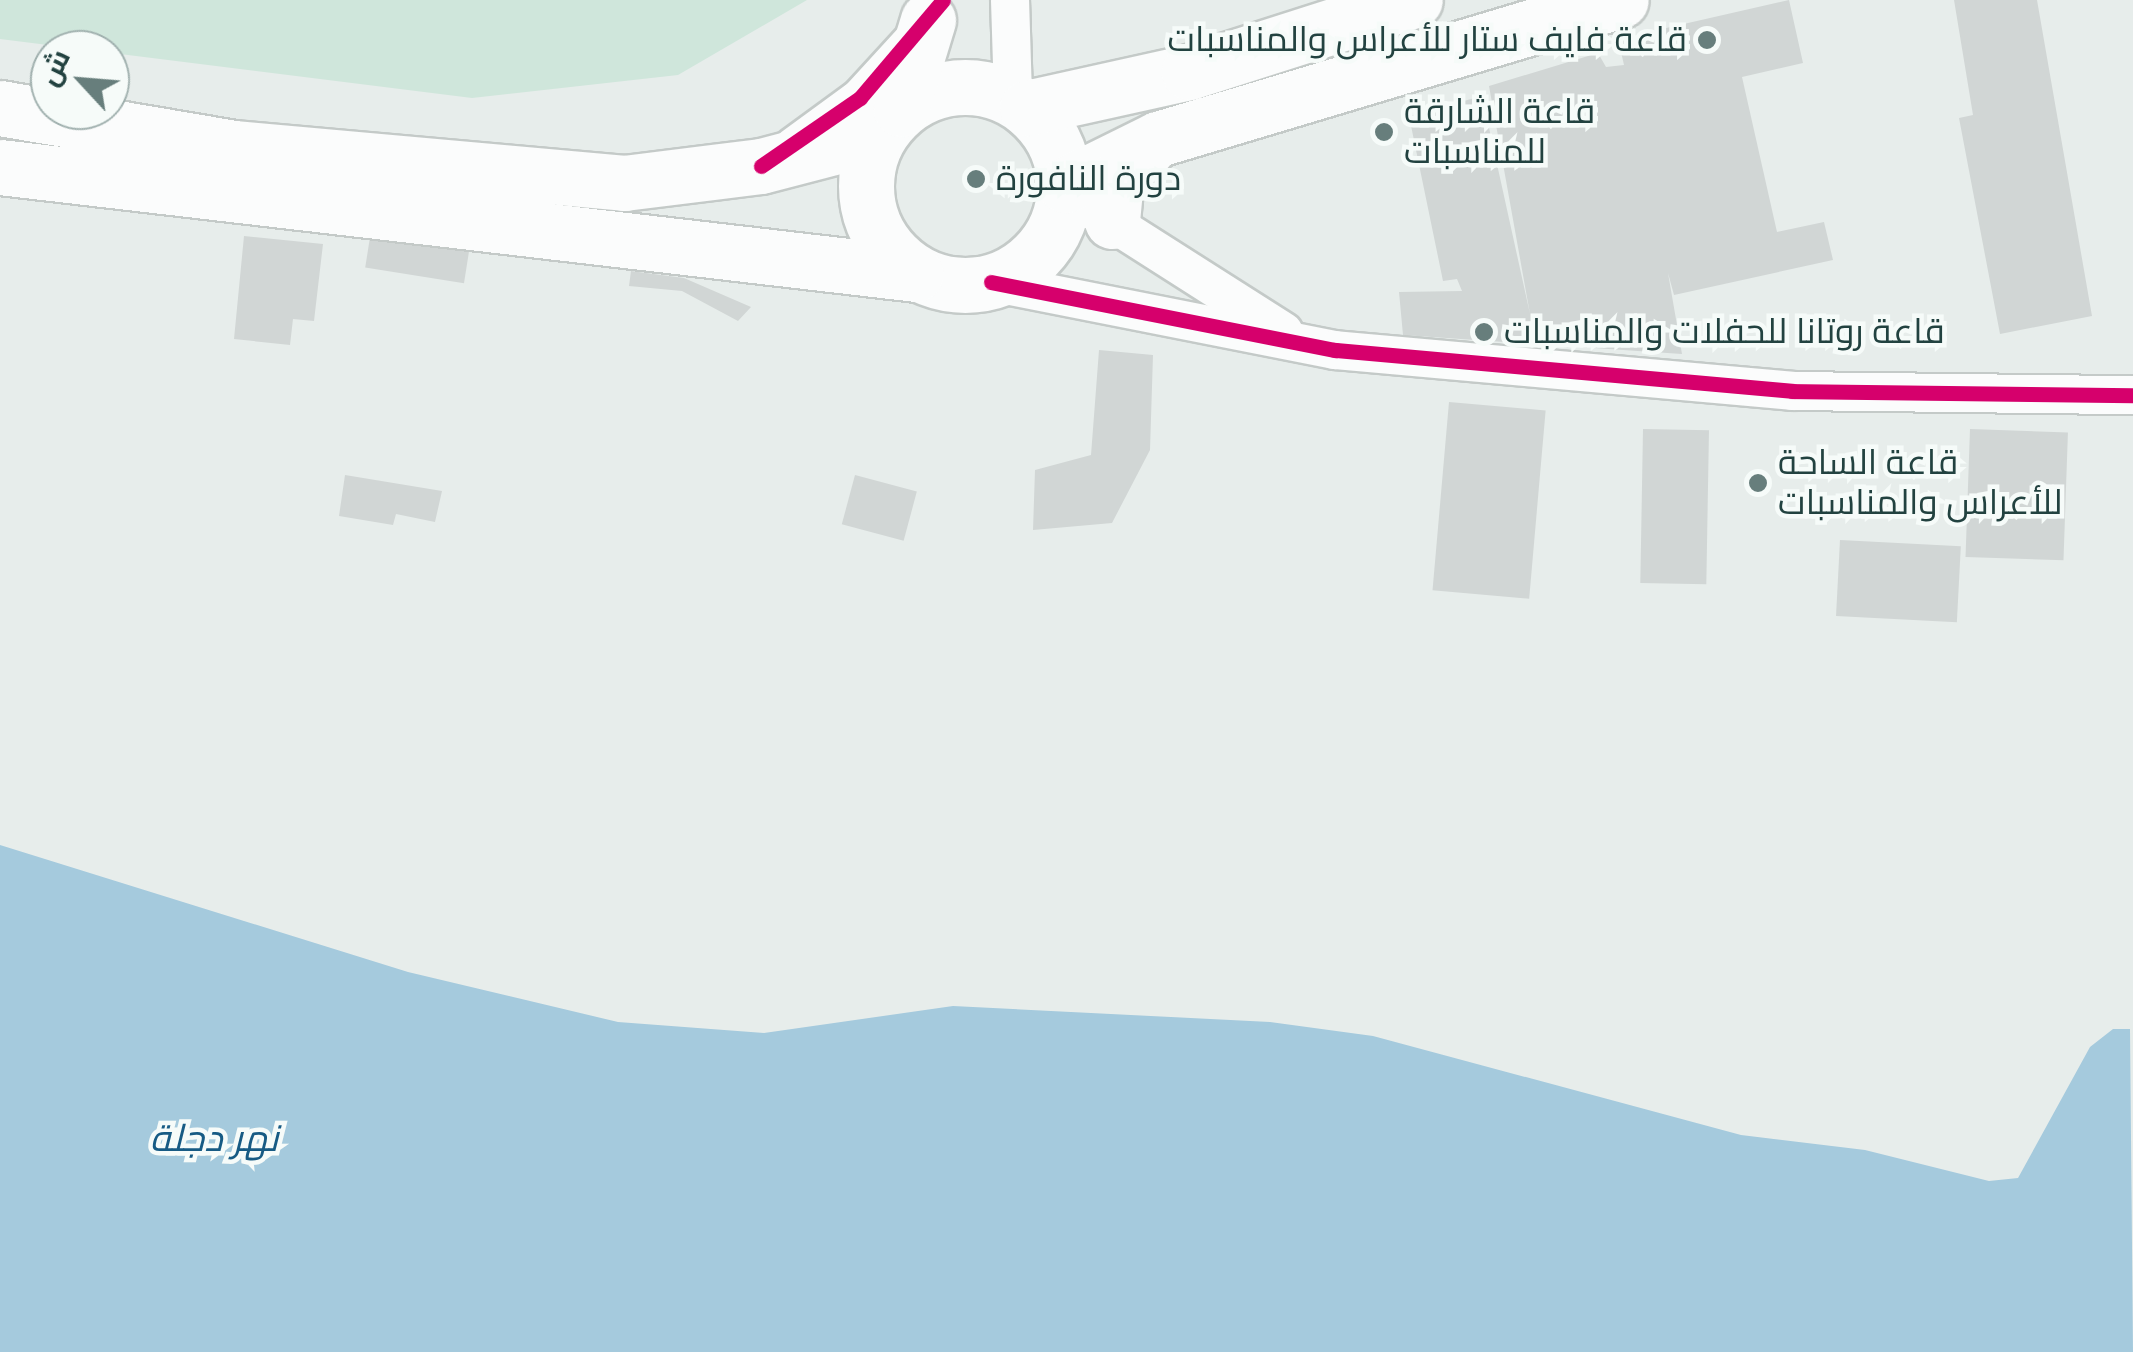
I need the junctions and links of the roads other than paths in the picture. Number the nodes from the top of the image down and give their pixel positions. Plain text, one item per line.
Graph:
1 (1010, 0) edge
2 (1415, 0) edge
3 (1621, 0) edge
4 (936, 10) edge
5 (1020, 103) junction
6 (0, 108) edge
7 (890, 122) junction
8 (1158, 139) junction
9 (0, 166) edge
10 (761, 166) junction
11 (1064, 190) junction
12 (1112, 221) junction
13 (916, 274) junction
14 (991, 282) junction
15 (1302, 344) junction
16 (2133, 394) edge

1 - 5 street
2 - 5 main road
3 - 8 main road
4 - 7 main road
4 - 10 street
5 - 7 main road
5 - 11 main road
6 - 10 main road
7 - 10 main road
7 - 13 main road
8 - 11 main road
8 - 12 main road
9 - 13 main road
11 - 12 street
11 - 14 main road
12 - 15 street
13 - 14 main road
14 - 15 street
15 - 16 street

